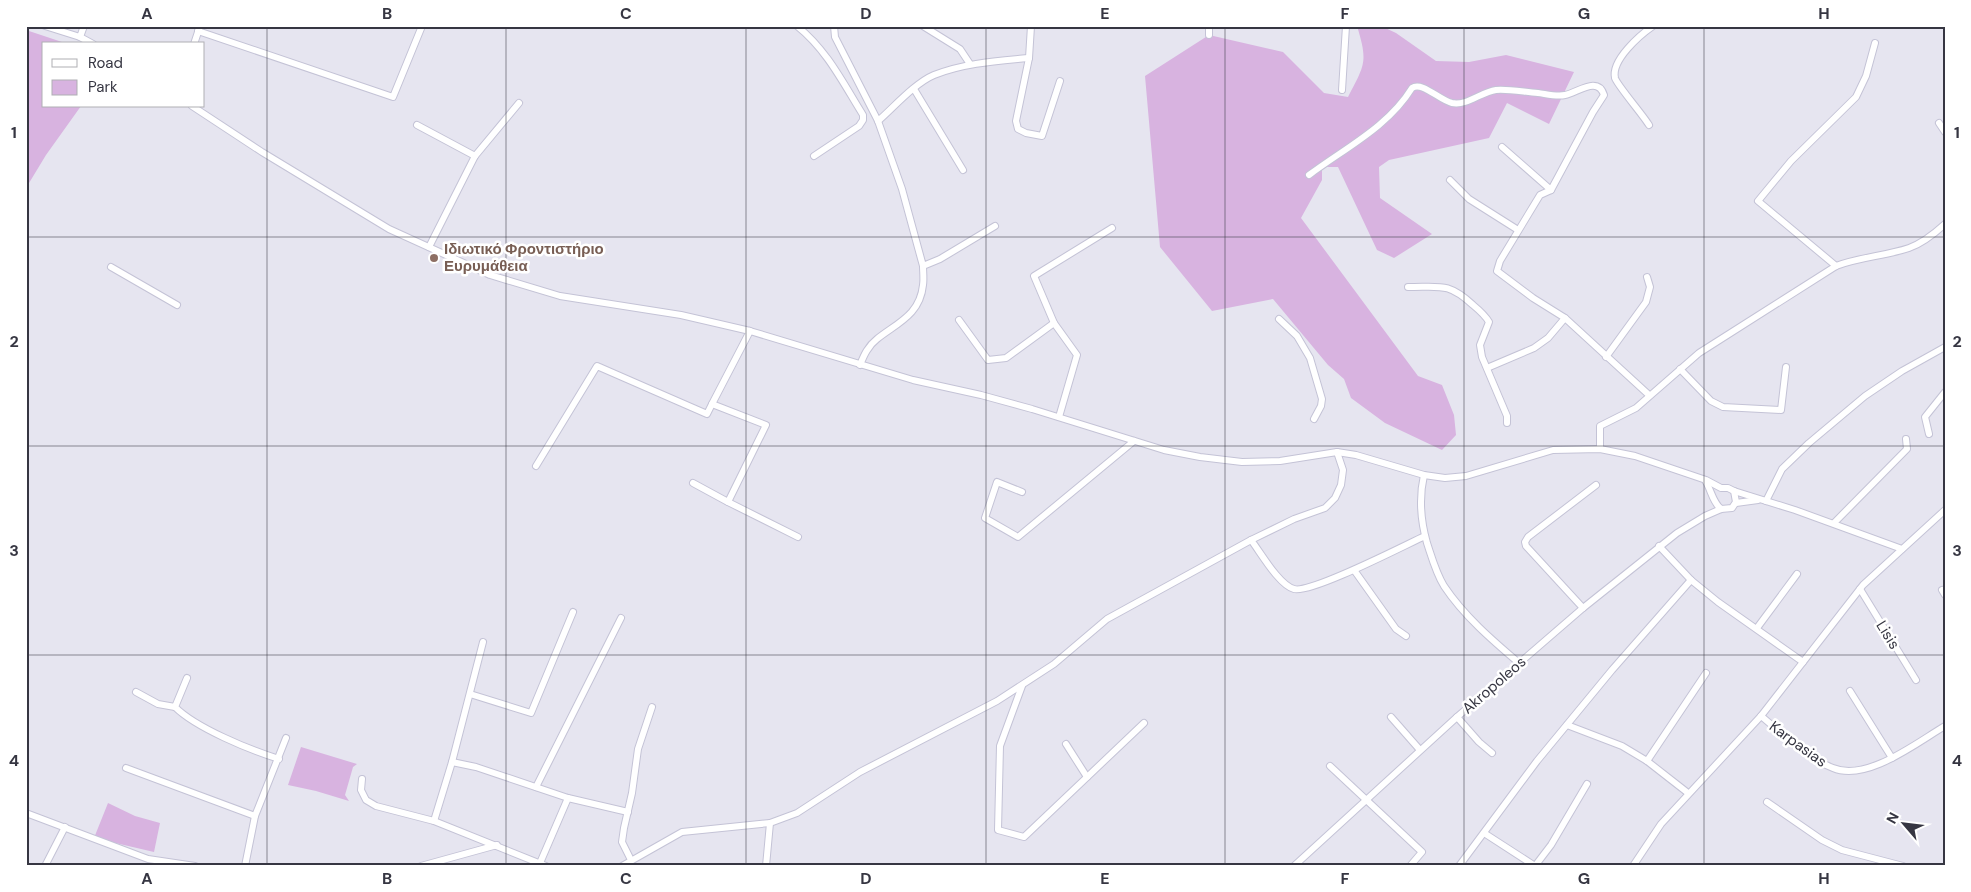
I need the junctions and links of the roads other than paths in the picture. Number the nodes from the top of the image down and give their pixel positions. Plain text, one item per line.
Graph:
1 (45, 26) edge
2 (84, 26) edge
3 (422, 26) edge
4 (797, 26) edge
5 (834, 26) edge
6 (923, 26) edge
7 (1031, 26) edge
8 (1209, 26) edge
9 (1346, 26) edge
10 (1653, 26) edge
11 (199, 29) edge
12 (933, 29) edge
13 (1209, 35) dead end
14 (80, 37) junction
15 (89, 42) edge
16 (195, 42) edge
17 (1875, 43) dead end
18 (1029, 58) junction
19 (970, 64) junction
20 (1060, 81) dead end
21 (914, 89) junction
22 (1342, 90) dead end
23 (520, 103) dead end
24 (195, 108) edge
25 (878, 121) junction
26 (1939, 123) dead end
27 (416, 125) dead end
28 (1649, 125) dead end
29 (1945, 132) edge
30 (1502, 148) dead end
31 (476, 156) junction
32 (814, 156) dead end
33 (963, 170) dead end
34 (1309, 175) dead end
35 (1450, 180) dead end
36 (1551, 190) junction
37 (1945, 224) edge
38 (995, 226) dead end
39 (1112, 228) dead end
40 (1518, 230) junction
41 (429, 247) junction
42 (923, 266) junction
43 (1836, 266) junction
44 (111, 267) dead end
45 (1647, 277) dead end
46 (1408, 287) dead end
47 (177, 305) dead end
48 (1565, 318) junction
49 (1279, 319) dead end
50 (959, 320) dead end
51 (1054, 323) junction
52 (750, 331) junction
53 (1945, 347) edge
54 (1606, 358) junction
55 (860, 365) junction
56 (1487, 368) junction
57 (1680, 368) junction
58 (1786, 368) dead end
59 (1945, 392) edge
60 (1649, 395) junction
61 (712, 404) junction
62 (1059, 417) junction
63 (1314, 418) dead end
64 (1507, 423) dead end
65 (1929, 434) dead end
66 (1906, 439) dead end
67 (1134, 441) junction
68 (1600, 449) junction
69 (1337, 452) junction
70 (536, 466) dead end
71 (1424, 475) junction
72 (1706, 480) junction
73 (693, 483) dead end
74 (1596, 485) dead end
75 (1721, 488) junction
76 (1734, 491) junction
77 (1022, 492) dead end
78 (1715, 500) junction
79 (1764, 500) junction
80 (728, 502) junction
81 (1736, 503) junction
82 (1721, 509) junction
83 (1945, 510) edge
84 (1705, 516) junction
85 (1834, 523) junction
86 (1425, 536) junction
87 (798, 537) dead end
88 (1251, 540) junction
89 (1660, 546) junction
90 (1902, 549) junction
91 (1354, 570) junction
92 (1797, 574) dead end
93 (1691, 580) junction
94 (1860, 589) junction
95 (1583, 608) junction
96 (573, 612) dead end
97 (621, 618) dead end
98 (1757, 628) junction
99 (1406, 636) dead end
100 (484, 642) dead end
101 (1804, 662) junction
102 (1519, 663) junction
103 (1706, 673) dead end
104 (187, 678) dead end
105 (1916, 680) dead end
106 (1022, 686) junction
107 (1850, 690) dead end
108 (136, 692) dead end
109 (470, 694) junction
110 (175, 707) junction
111 (652, 707) dead end
112 (1761, 716) junction
113 (1391, 717) dead end
114 (1457, 717) junction
115 (1144, 723) dead end
116 (1567, 725) junction
117 (1944, 728) edge
118 (286, 738) dead end
119 (1066, 744) dead end
120 (1420, 750) junction
121 (1492, 754) dead end
122 (1892, 758) junction
123 (279, 759) junction
124 (1647, 761) junction
125 (452, 762) junction
126 (1330, 766) dead end
127 (126, 768) dead end
128 (1087, 777) junction
129 (362, 779) dead end
130 (1587, 784) dead end
131 (536, 787) junction
132 (1688, 793) junction
133 (568, 798) junction
134 (1365, 799) junction
135 (1767, 802) dead end
136 (628, 812) junction
137 (26, 813) edge
138 (255, 816) junction
139 (434, 820) junction
140 (770, 823) junction
141 (65, 828) junction
142 (1484, 833) junction
143 (496, 845) junction
144 (631, 860) junction
145 (543, 864) edge
146 (1636, 865) edge
147 (46, 866) edge
148 (195, 866) edge
149 (245, 866) edge
150 (422, 866) edge
151 (622, 866) edge
152 (766, 866) edge
153 (1294, 866) edge
154 (1410, 866) edge
155 (1459, 866) edge
156 (1535, 866) edge
157 (1903, 866) edge

1 - 14 street
2 - 14 street
3 - 11 street
4 - 32 street
5 - 25 street
6 - 12 street
7 - 18 street
8 - 13 street
9 - 22 street
10 - 28 street
11 - 16 street
12 - 19 street
14 - 15 street
17 - 43 street
18 - 19 street
18 - 20 street
19 - 21 street
21 - 25 street
21 - 33 street
23 - 31 street
24 - 41 street
25 - 42 street
26 - 29 street
27 - 31 street
30 - 36 street
31 - 41 street
34 - 36 street
35 - 40 street
36 - 40 street
37 - 43 street
38 - 42 street
39 - 51 street
40 - 48 street
41 - 52 street
42 - 55 street
43 - 57 street
44 - 47 street
45 - 54 street
46 - 56 street
48 - 54 street
48 - 56 street
49 - 63 street
50 - 51 street
51 - 62 street
52 - 55 street
52 - 61 street
53 - 79 street
54 - 60 street
55 - 62 street
56 - 64 street
57 - 58 street
57 - 60 street
59 - 65 street
60 - 68 street
61 - 70 street
61 - 80 street
62 - 67 street
66 - 85 street
67 - 69 street
67 - 77 street
68 - 71 street
68 - 72 street
69 - 71 street
69 - 88 street
71 - 86 street
72 - 75 street
72 - 78 street
73 - 80 street
74 - 95 street
75 - 76 street
75 - 78 street
76 - 79 street
76 - 81 street
78 - 82 street
78 - 84 street
79 - 81 street
79 - 85 street
80 - 87 street
81 - 82 street
82 - 84 street
83 - 90 street
84 - 89 street, Akropoleos
85 - 90 street
86 - 91 street
86 - 102 street
88 - 91 street
88 - 106 street
89 - 93 street
89 - 95 street, Akropoleos
90 - 94 street
91 - 99 street
92 - 98 street
93 - 98 street
93 - 116 street
94 - 101 street
94 - 105 street, Lisis
95 - 102 street, Akropoleos
96 - 109 street
97 - 131 street
98 - 101 street
100 - 109 street
101 - 112 street
102 - 114 street, Akropoleos
103 - 124 street
104 - 110 street
106 - 128 street
106 - 140 street
107 - 122 street
108 - 110 street
109 - 125 street
110 - 123 street
111 - 136 street
112 - 122 street, Karpasias
112 - 132 street
113 - 120 street
114 - 120 street, Akropoleos
114 - 121 street
115 - 128 street
116 - 124 street
116 - 142 street
117 - 122 street, Karpasias
118 - 123 street
119 - 128 street
120 - 134 street, Akropoleos
123 - 138 street
124 - 132 street
125 - 131 street
125 - 139 street
126 - 134 street
127 - 138 street
129 - 139 street
130 - 156 street
131 - 133 street
132 - 146 street
133 - 136 street
133 - 145 street
134 - 153 street, Akropoleos
134 - 154 street
135 - 157 street
136 - 144 street
137 - 141 street
138 - 149 street
139 - 143 street
140 - 144 street
140 - 152 street
141 - 147 street
141 - 148 street
142 - 155 street
142 - 156 street
143 - 145 street
143 - 150 street
144 - 151 street

